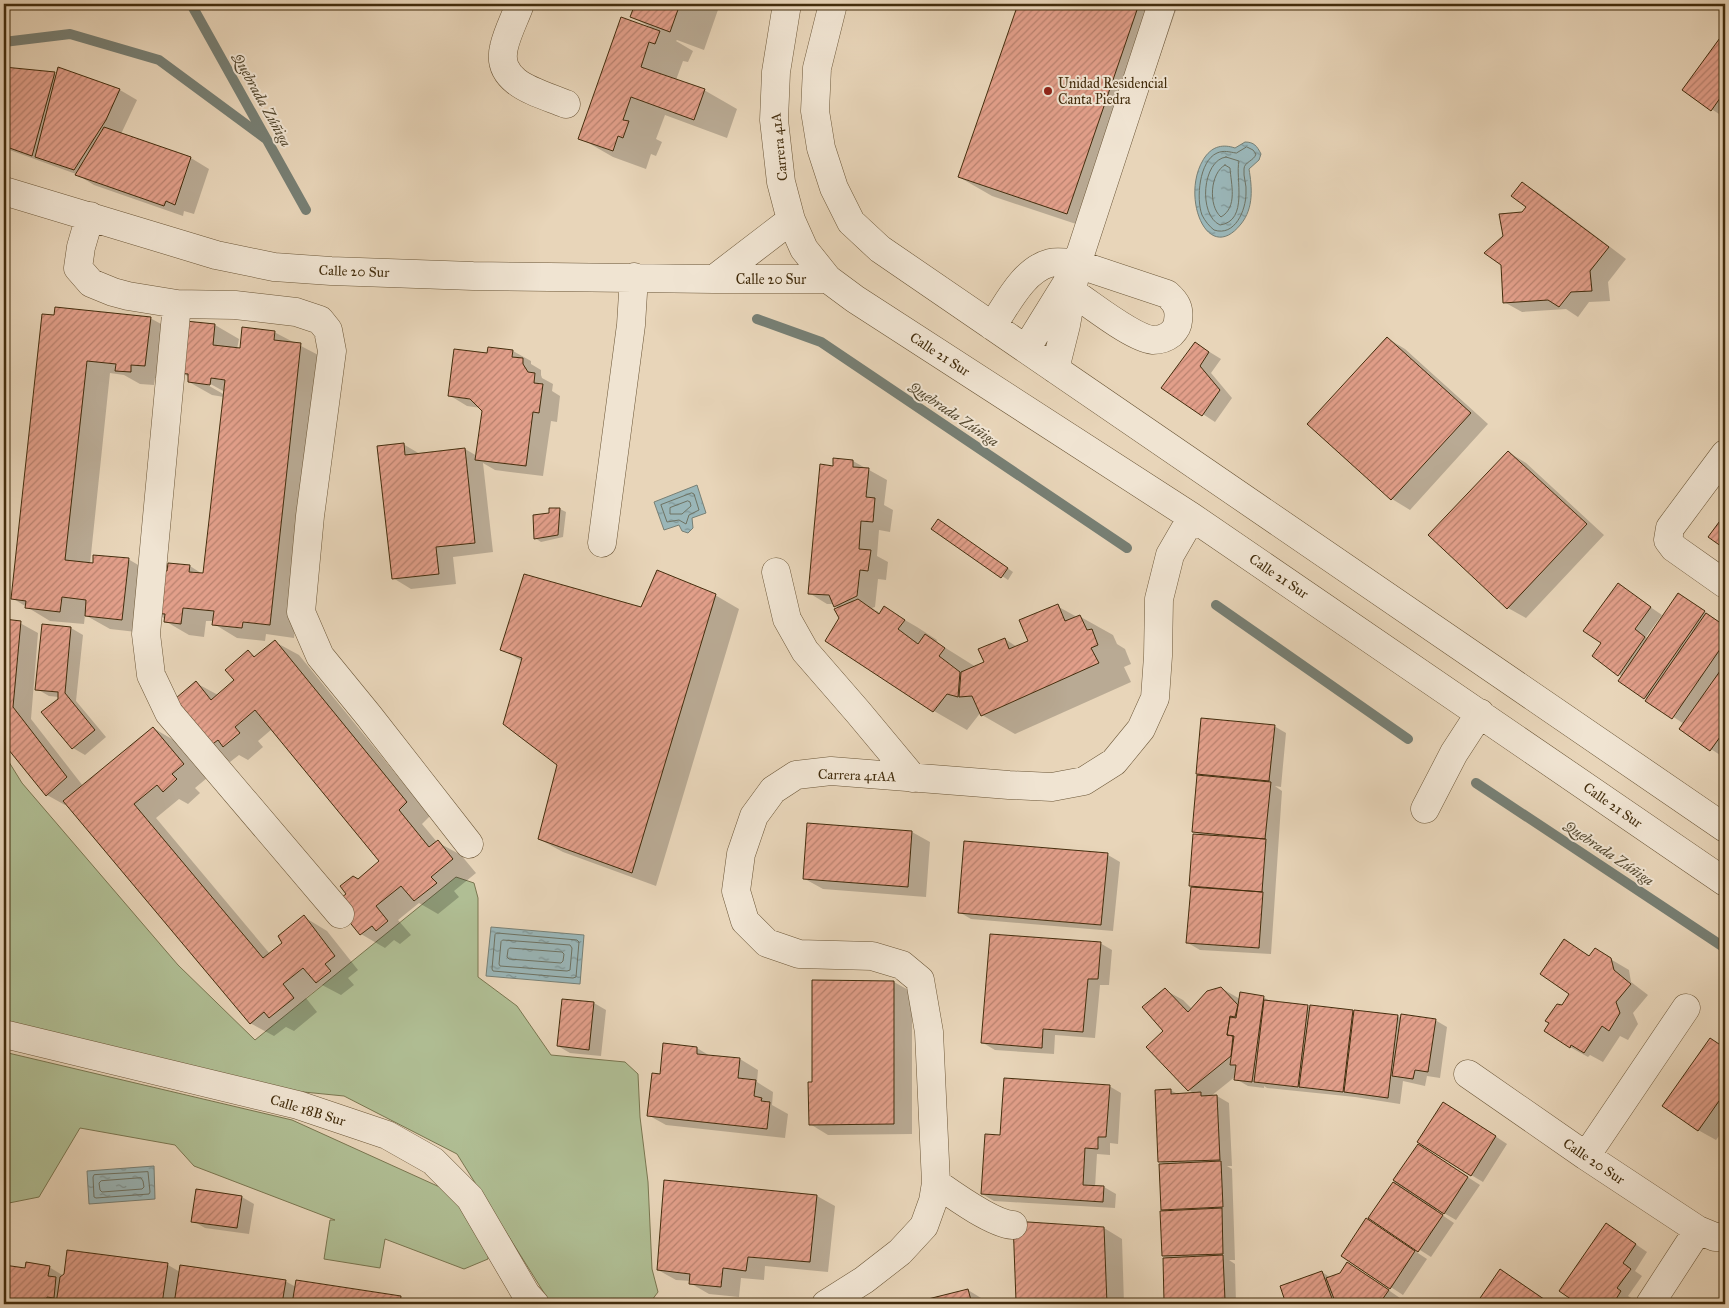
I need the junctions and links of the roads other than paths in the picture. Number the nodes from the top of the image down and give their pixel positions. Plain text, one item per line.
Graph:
1 (520, 4) edge
2 (787, 4) edge
3 (833, 4) edge
4 (1162, 4) edge
5 (566, 104) dead end
6 (4, 191) edge
7 (90, 216) junction
8 (791, 220) junction
9 (1078, 264) junction
10 (634, 278) junction
11 (828, 278) junction
12 (714, 279) junction
13 (1072, 292) junction
14 (177, 304) junction
15 (992, 326) junction
16 (1026, 349) junction
17 (1055, 369) junction
18 (1725, 454) edge
19 (1192, 517) junction
20 (602, 543) dead end
21 (776, 572) dead end
22 (1725, 584) edge
23 (1480, 713) junction
24 (913, 778) junction
25 (1425, 809) dead end
26 (1724, 823) edge
27 (469, 844) dead end
28 (1725, 882) edge
29 (340, 914) dead end
30 (1686, 1008) dead end
31 (4, 1034) edge
32 (1468, 1074) dead end
33 (1586, 1156) junction
34 (936, 1183) junction
35 (1013, 1225) dead end
36 (1698, 1230) junction
37 (1725, 1237) edge
38 (535, 1304) edge
39 (826, 1304) edge
40 (1650, 1304) edge

1 - 5 street
2 - 8 street, Carrera 41A
3 - 15 street
4 - 9 street
6 - 7 street, Calle 20 Sur
7 - 10 street, Calle 20 Sur
7 - 14 street
8 - 11 street, Carrera 41A
8 - 12 street, Calle 20 Sur
9 - 13 street
9 - 13 street
9 - 15 street
9 - 16 street
10 - 12 street, Calle 20 Sur
10 - 20 street
11 - 12 street, Calle 20 Sur
11 - 19 street, Calle 21 Sur
13 - 17 street
14 - 27 street
14 - 29 street
15 - 16 street
16 - 17 street
17 - 26 street
18 - 22 street
19 - 23 street, Calle 21 Sur
19 - 24 street, Carrera 41AA
21 - 24 street
23 - 25 street
23 - 28 street, Calle 21 Sur
24 - 34 street, Carrera 41AA
30 - 33 street
31 - 38 street, Calle 18B Sur
32 - 33 street, Calle 20 Sur
33 - 36 street, Calle 20 Sur
34 - 35 street
34 - 39 street, Carrera 41AA
36 - 37 street, Calle 20 Sur
36 - 40 street

